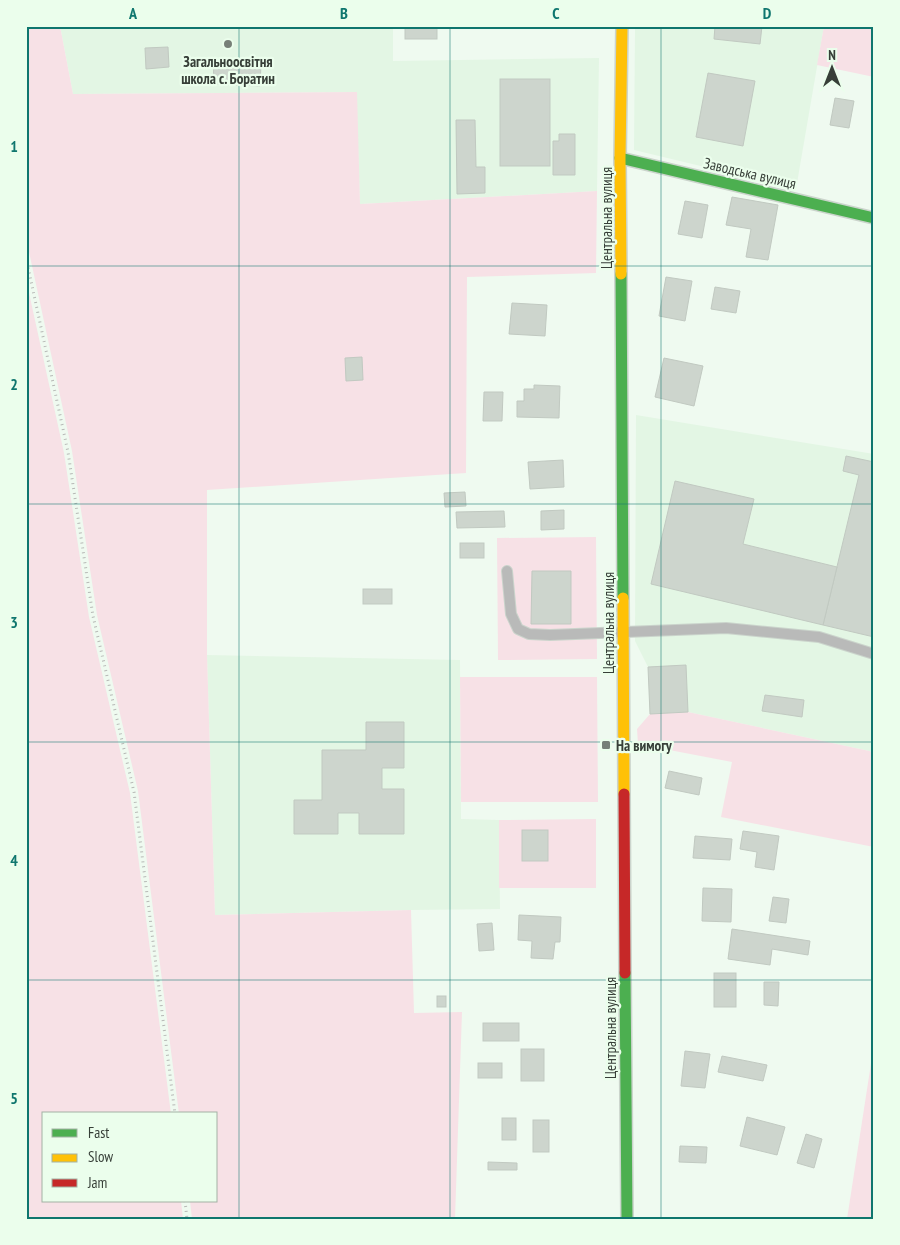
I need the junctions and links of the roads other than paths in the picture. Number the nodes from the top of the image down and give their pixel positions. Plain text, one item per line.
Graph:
1 (622, 26) edge
2 (620, 158) junction
3 (874, 218) edge
4 (507, 570) dead end
5 (623, 631) junction
6 (874, 654) edge
7 (627, 1219) edge

1 - 2 street, Центральна вулиця
2 - 3 street, Заводська вулиця
2 - 5 street, Центральна вулиця
4 - 5 lane
5 - 6 lane
5 - 7 street, Центральна вулиця

